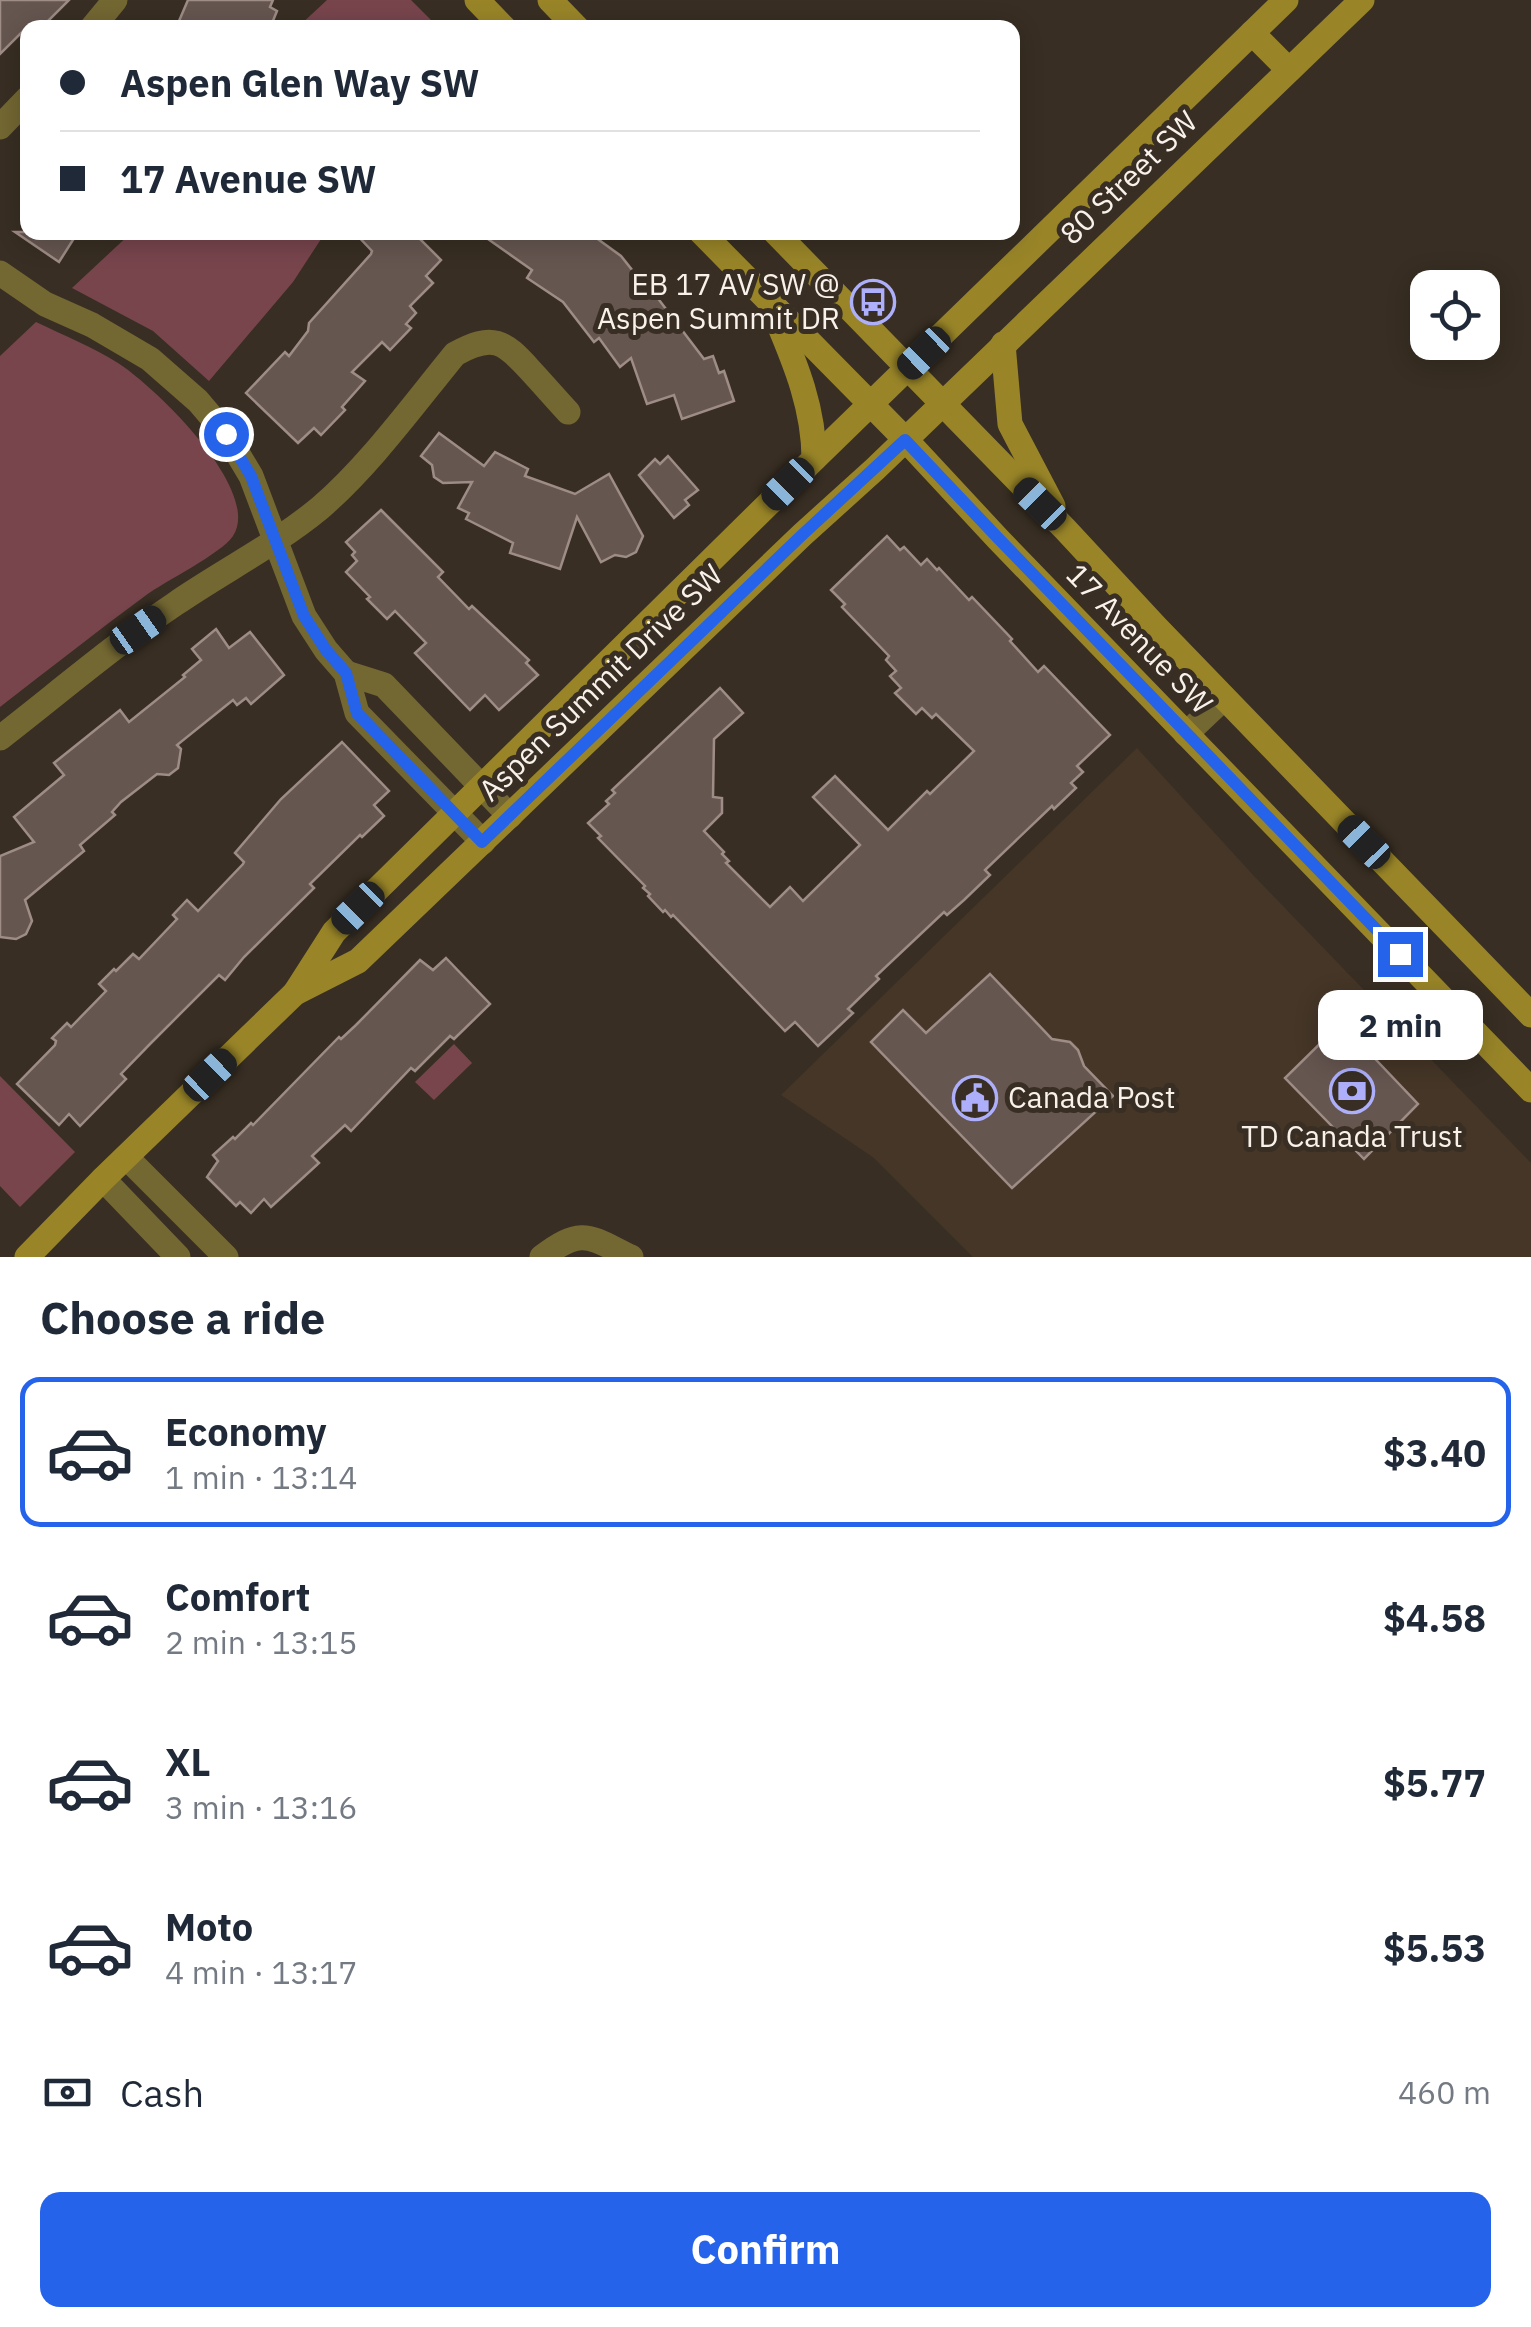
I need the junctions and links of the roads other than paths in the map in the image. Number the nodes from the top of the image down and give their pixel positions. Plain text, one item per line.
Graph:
1 (115, 0) edge
2 (550, 0) edge
3 (1286, 0) edge
4 (1362, 0) edge
5 (99, 20) edge
6 (569, 20) edge
7 (1252, 34) junction
8 (1289, 70) junction
9 (20, 106) edge
10 (0, 127) edge
11 (709, 240) edge
12 (783, 240) edge
13 (0, 273) edge
14 (772, 306) junction
15 (1003, 344) junction
16 (907, 369) junction
17 (942, 404) junction
18 (870, 405) junction
19 (568, 412) dead end
20 (905, 440) junction
21 (814, 459) junction
22 (1064, 528) junction
23 (276, 541) junction
24 (346, 673) junction
25 (1224, 698) junction
26 (1186, 734) junction
27 (0, 738) edge
28 (482, 785) junction
29 (453, 814) junction
30 (510, 816) junction
31 (482, 842) junction
32 (294, 993) junction
33 (1531, 1014) edge
34 (1531, 1090) edge
35 (126, 1156) junction
36 (103, 1179) junction
37 (27, 1257) edge
38 (178, 1257) edge
39 (226, 1257) edge
40 (542, 1257) edge
41 (631, 1257) edge

1 - 5 street
2 - 6 street
3 - 7 street, 80 Street SW
4 - 8 street, 80 Street SW
7 - 8 street
7 - 16 street, 80 Street SW
8 - 15 street, 80 Street SW
9 - 10 street
11 - 14 street, 17 Avenue SW
12 - 16 street, 17 Avenue SW
13 - 23 street
14 - 18 street, 17 Avenue SW
14 - 21 street
15 - 17 street, 80 Street SW
15 - 22 street
16 - 17 street, 17 Avenue SW
16 - 18 street, 80 Street SW
17 - 20 street, Aspen Summit Drive SW
17 - 22 street, 17 Avenue SW
18 - 20 street, 17 Avenue SW
18 - 21 street, Aspen Summit Drive SW
19 - 23 street
20 - 26 street, 17 Avenue SW
20 - 30 street, Aspen Summit Drive SW
21 - 28 street, Aspen Summit Drive SW
22 - 25 street, 17 Avenue SW
23 - 24 street
23 - 27 street
24 - 28 street
24 - 29 street
25 - 26 street
25 - 33 street, 17 Avenue SW
26 - 34 street, 17 Avenue SW
28 - 29 street, Aspen Summit Drive SW
28 - 30 street
29 - 31 street
29 - 32 street, Aspen Summit Drive SW
30 - 31 street, Aspen Summit Drive SW
31 - 32 street, Aspen Summit Drive SW
32 - 35 street, Aspen Summit Drive SW
35 - 36 street, Aspen Summit Drive SW
35 - 39 street
36 - 37 street, Aspen Summit Drive SW
36 - 38 street
40 - 41 street

